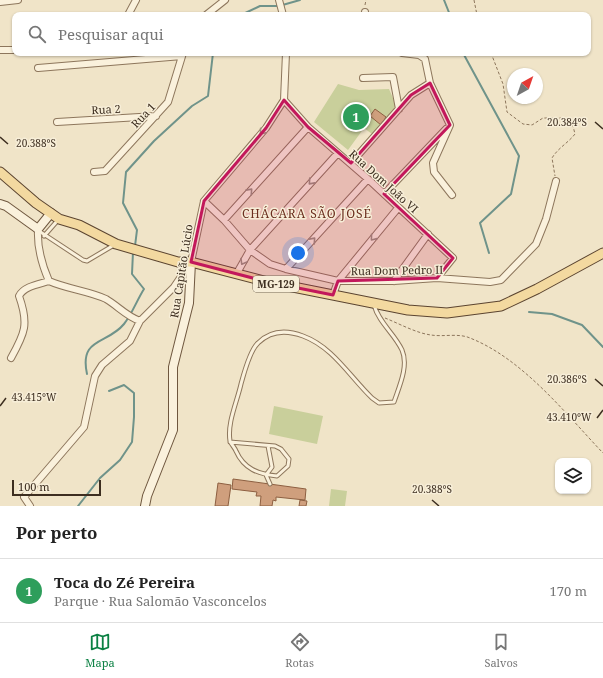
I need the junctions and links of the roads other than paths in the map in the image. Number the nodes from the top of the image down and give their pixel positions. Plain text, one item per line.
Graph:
1 (18, 0) edge
2 (136, 0) edge
3 (225, 0) edge
4 (279, 0) edge
5 (0, 2) edge
6 (130, 12) edge
7 (210, 12) edge
8 (282, 12) edge
9 (0, 50) edge
10 (12, 50) edge
11 (161, 56) edge
12 (181, 56) edge
13 (286, 56) edge
14 (420, 56) edge
15 (38, 68) dead end
16 (363, 78) dead end
17 (430, 83) junction
18 (284, 100) junction
19 (399, 109) junction
20 (156, 116) junction
21 (57, 122) dead end
22 (450, 125) junction
23 (308, 127) junction
24 (338, 153) junction
25 (351, 163) junction
26 (0, 172) edge
27 (94, 172) dead end
28 (368, 179) junction
29 (556, 181) road end
30 (384, 194) junction
31 (452, 195) dead end
32 (204, 201) junction
33 (0, 204) edge
34 (398, 208) junction
35 (51, 213) junction
36 (59, 219) junction
37 (224, 220) junction
38 (38, 229) junction
39 (428, 234) junction
40 (44, 236) junction
41 (116, 244) junction
42 (250, 250) junction
43 (603, 253) edge
44 (191, 262) junction
45 (286, 269) junction
46 (237, 273) junction
47 (437, 278) junction
48 (49, 281) junction
49 (338, 281) junction
50 (394, 281) junction
51 (333, 295) junction
52 (374, 304) junction
53 (140, 321) junction
54 (11, 358) dead end
55 (230, 442) junction
56 (268, 446) junction
57 (266, 475) junction
58 (270, 484) dead end
59 (30, 506) edge
60 (144, 506) edge

1 - 5 street
2 - 6 street
3 - 7 street
4 - 8 street
9 - 10 street
11 - 15 street
12 - 20 street, Rua 1
13 - 18 street
14 - 17 street
16 - 19 street
17 - 19 street
17 - 22 street
18 - 23 street, Rua Dom João VI
18 -> 32 street
19 - 25 street
20 - 21 street, Rua 2
20 - 27 street, Rua 1
22 - 30 street
22 - 31 street
23 - 24 street, Rua Dom João VI
37 -> 23 street
24 - 25 street, Rua Dom João VI
24 -> 42 street
25 - 28 street, Rua Dom João VI
26 - 35 main road, MG-129
28 - 30 street, Rua Dom João VI
45 -> 28 street
29 - 47 street, Rua Dom Pedro II
30 - 34 street, Rua Dom João VI
32 - 37 street, Rua Dom Pedro II
32 - 44 street, Rua Capitão Lúcio
33 - 38 street
34 - 39 street, Rua Dom João VI
34 -> 49 street
35 - 36 main road, MG-129
35 - 38 street
36 - 40 lane
36 - 41 main road, MG-129
37 - 42 street, Rua Dom Pedro II
38 - 40 lane
38 - 48 street
39 - 47 street, Rua Dom João VI
39 - 50 street
40 - 41 lane
41 - 44 main road, MG-129
42 - 45 street, Rua Dom Pedro II
42 -> 46 street
43 - 52 main road, MG-129
44 - 46 main road, MG-129
44 - 53 street
44 - 60 street, Rua Capitão Lúcio
45 - 49 street, Rua Dom Pedro II
46 - 51 main road, MG-129
47 - 50 street, Rua Dom Pedro II
48 - 53 street
48 - 54 street
49 - 50 street, Rua Dom Pedro II
49 - 51 street
51 - 52 main road, MG-129
52 - 55 lane
53 - 59 street
55 - 56 lane
55 - 57 lane
56 - 57 lane
56 - 57 lane
57 - 58 lane

